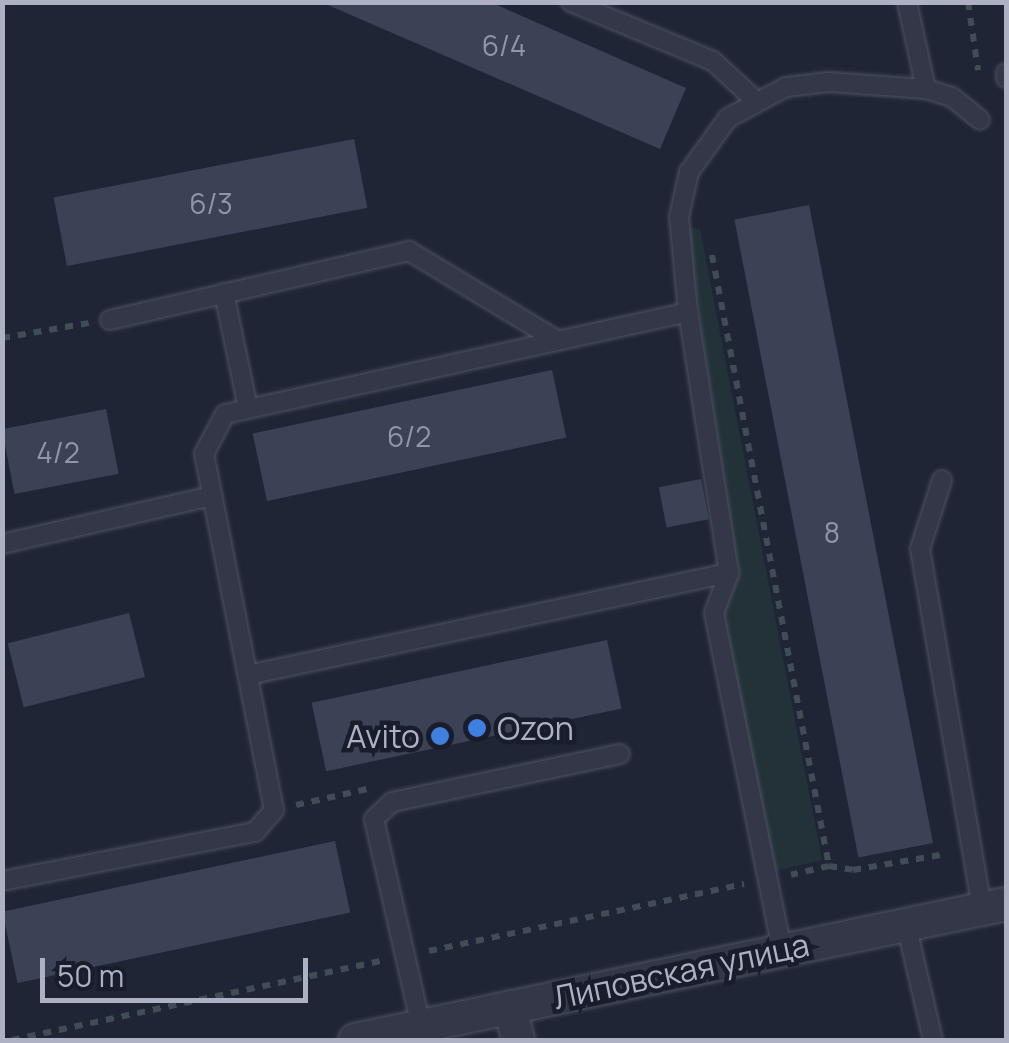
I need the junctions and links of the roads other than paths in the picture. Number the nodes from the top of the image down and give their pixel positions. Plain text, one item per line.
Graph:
1 (571, 2) edge
2 (907, 2) edge
3 (926, 89) junction
4 (754, 100) junction
5 (980, 120) dead end
6 (224, 293) junction
7 (688, 312) junction
8 (110, 320) road end
9 (555, 338) junction
10 (248, 408) junction
11 (942, 480) dead end
12 (212, 496) junction
13 (2, 544) edge
14 (730, 573) junction
15 (248, 675) junction
16 (620, 754) dead end
17 (2, 881) edge
18 (994, 906) edge
19 (906, 924) junction
20 (782, 950) junction
21 (510, 1007) junction
22 (421, 1026) junction
23 (355, 1040) edge
24 (518, 1040) edge
25 (933, 1040) edge

1 - 4 lane
2 - 3 lane
3 - 4 lane
3 - 5 lane
4 - 7 lane
6 - 8 lane
6 - 9 lane
6 - 10 lane
7 - 9 lane
7 - 14 lane
9 - 10 lane
10 - 12 lane
11 - 18 lane
12 - 13 lane
12 - 15 lane
14 - 15 lane
14 - 20 lane
15 - 17 lane
16 - 22 lane
18 - 19 street, Липовская улица
19 - 20 street, Липовская улица
19 - 25 lane
20 - 21 street, Липовская улица
21 - 22 street, Липовская улица
21 - 24 street
22 - 23 street, Липовская улица

